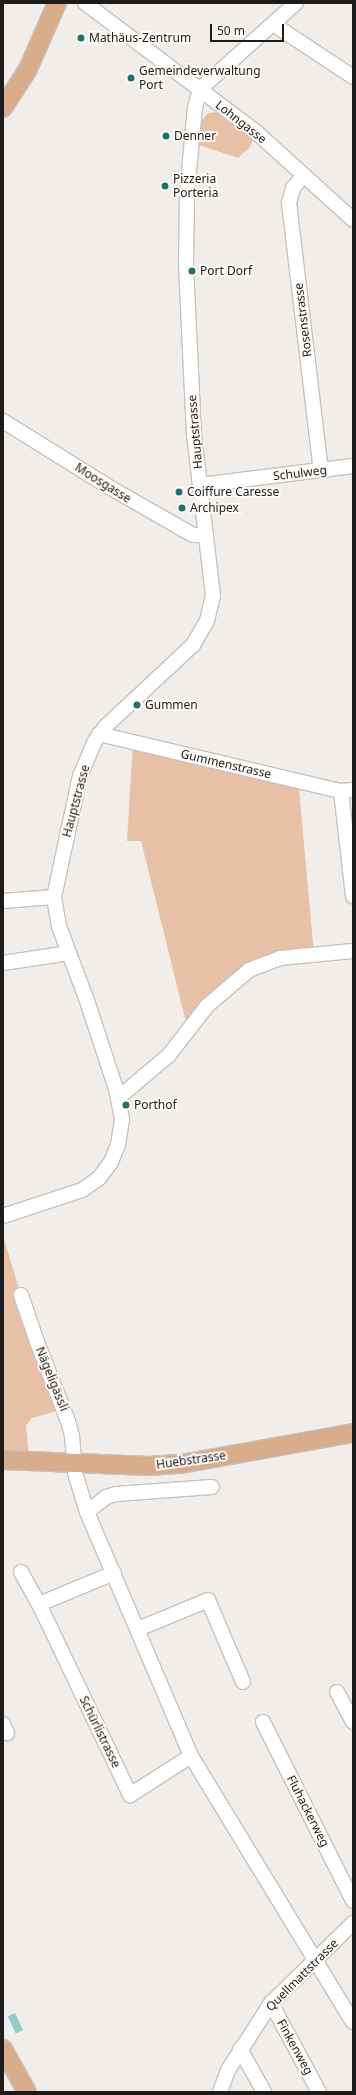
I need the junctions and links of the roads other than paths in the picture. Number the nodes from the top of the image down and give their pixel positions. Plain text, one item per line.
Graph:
1 (57, 3) edge
2 (85, 3) edge
3 (296, 3) edge
4 (273, 24) junction
5 (353, 77) edge
6 (200, 89) junction
7 (3, 108) edge
8 (304, 175) junction
9 (353, 220) edge
10 (3, 421) edge
11 (353, 466) edge
12 (321, 470) junction
13 (200, 485) junction
14 (206, 535) junction
15 (99, 734) junction
16 (347, 790) edge
17 (353, 896) edge
18 (54, 897) junction
19 (3, 901) edge
20 (353, 950) edge
21 (69, 953) junction
22 (3, 963) edge
23 (118, 1098) junction
24 (3, 1216) edge
25 (22, 1295) dead end
26 (353, 1433) edge
27 (3, 1460) edge
28 (73, 1464) junction
29 (212, 1487) dead end
30 (87, 1512) junction
31 (21, 1572) dead end
32 (114, 1573) junction
33 (39, 1604) junction
34 (138, 1629) junction
35 (243, 1682) dead end
36 (337, 1692) dead end
37 (263, 1722) dead end
38 (353, 1722) edge
39 (192, 1756) junction
40 (353, 1901) edge
41 (353, 1923) edge
42 (315, 1959) junction
43 (271, 2003) junction
44 (353, 2022) edge
45 (3, 2049) edge
46 (240, 2049) junction
47 (27, 2092) edge
48 (220, 2092) edge
49 (264, 2092) edge
50 (320, 2092) edge

1 - 7 main road
2 - 6 street, Lohngasse
3 - 4 street
4 - 5 street
4 - 6 street
6 - 8 street, Lohngasse
6 - 13 street, Hauptstrasse
8 - 9 street, Lohngasse
8 - 12 street, Rosenstrasse
10 - 14 street, Moosgasse
11 - 12 street, Schulweg
12 - 13 street, Schulweg
13 - 14 street, Hauptstrasse
14 - 15 street, Hauptstrasse
15 - 16 street, Gummenstrasse
15 - 18 street, Hauptstrasse
16 - 17 street
18 - 19 street
18 - 21 street, Hauptstrasse
20 - 23 street
21 - 22 street
21 - 23 street, Hauptstrasse
23 - 24 street, Hauptstrasse
25 - 28 street, Nägeligässli
26 - 28 main road, Huebstrasse
27 - 28 main road, Huebstrasse
28 - 30 street
29 - 30 street
30 - 32 street
31 - 33 street, Schürlistrasse
32 - 33 street
32 - 34 street
33 - 39 street, Schürlistrasse
34 - 35 street
34 - 39 street
36 - 38 street
37 - 40 street, Fluhackerweg
39 - 42 street
41 - 42 street, Quellmattstrasse
42 - 43 street, Quellmattstrasse
42 - 44 street
43 - 46 street, Quellmattstrasse
43 - 50 street, Finkenweg
45 - 47 main road
46 - 48 street, Quellmattstrasse
46 - 49 street

